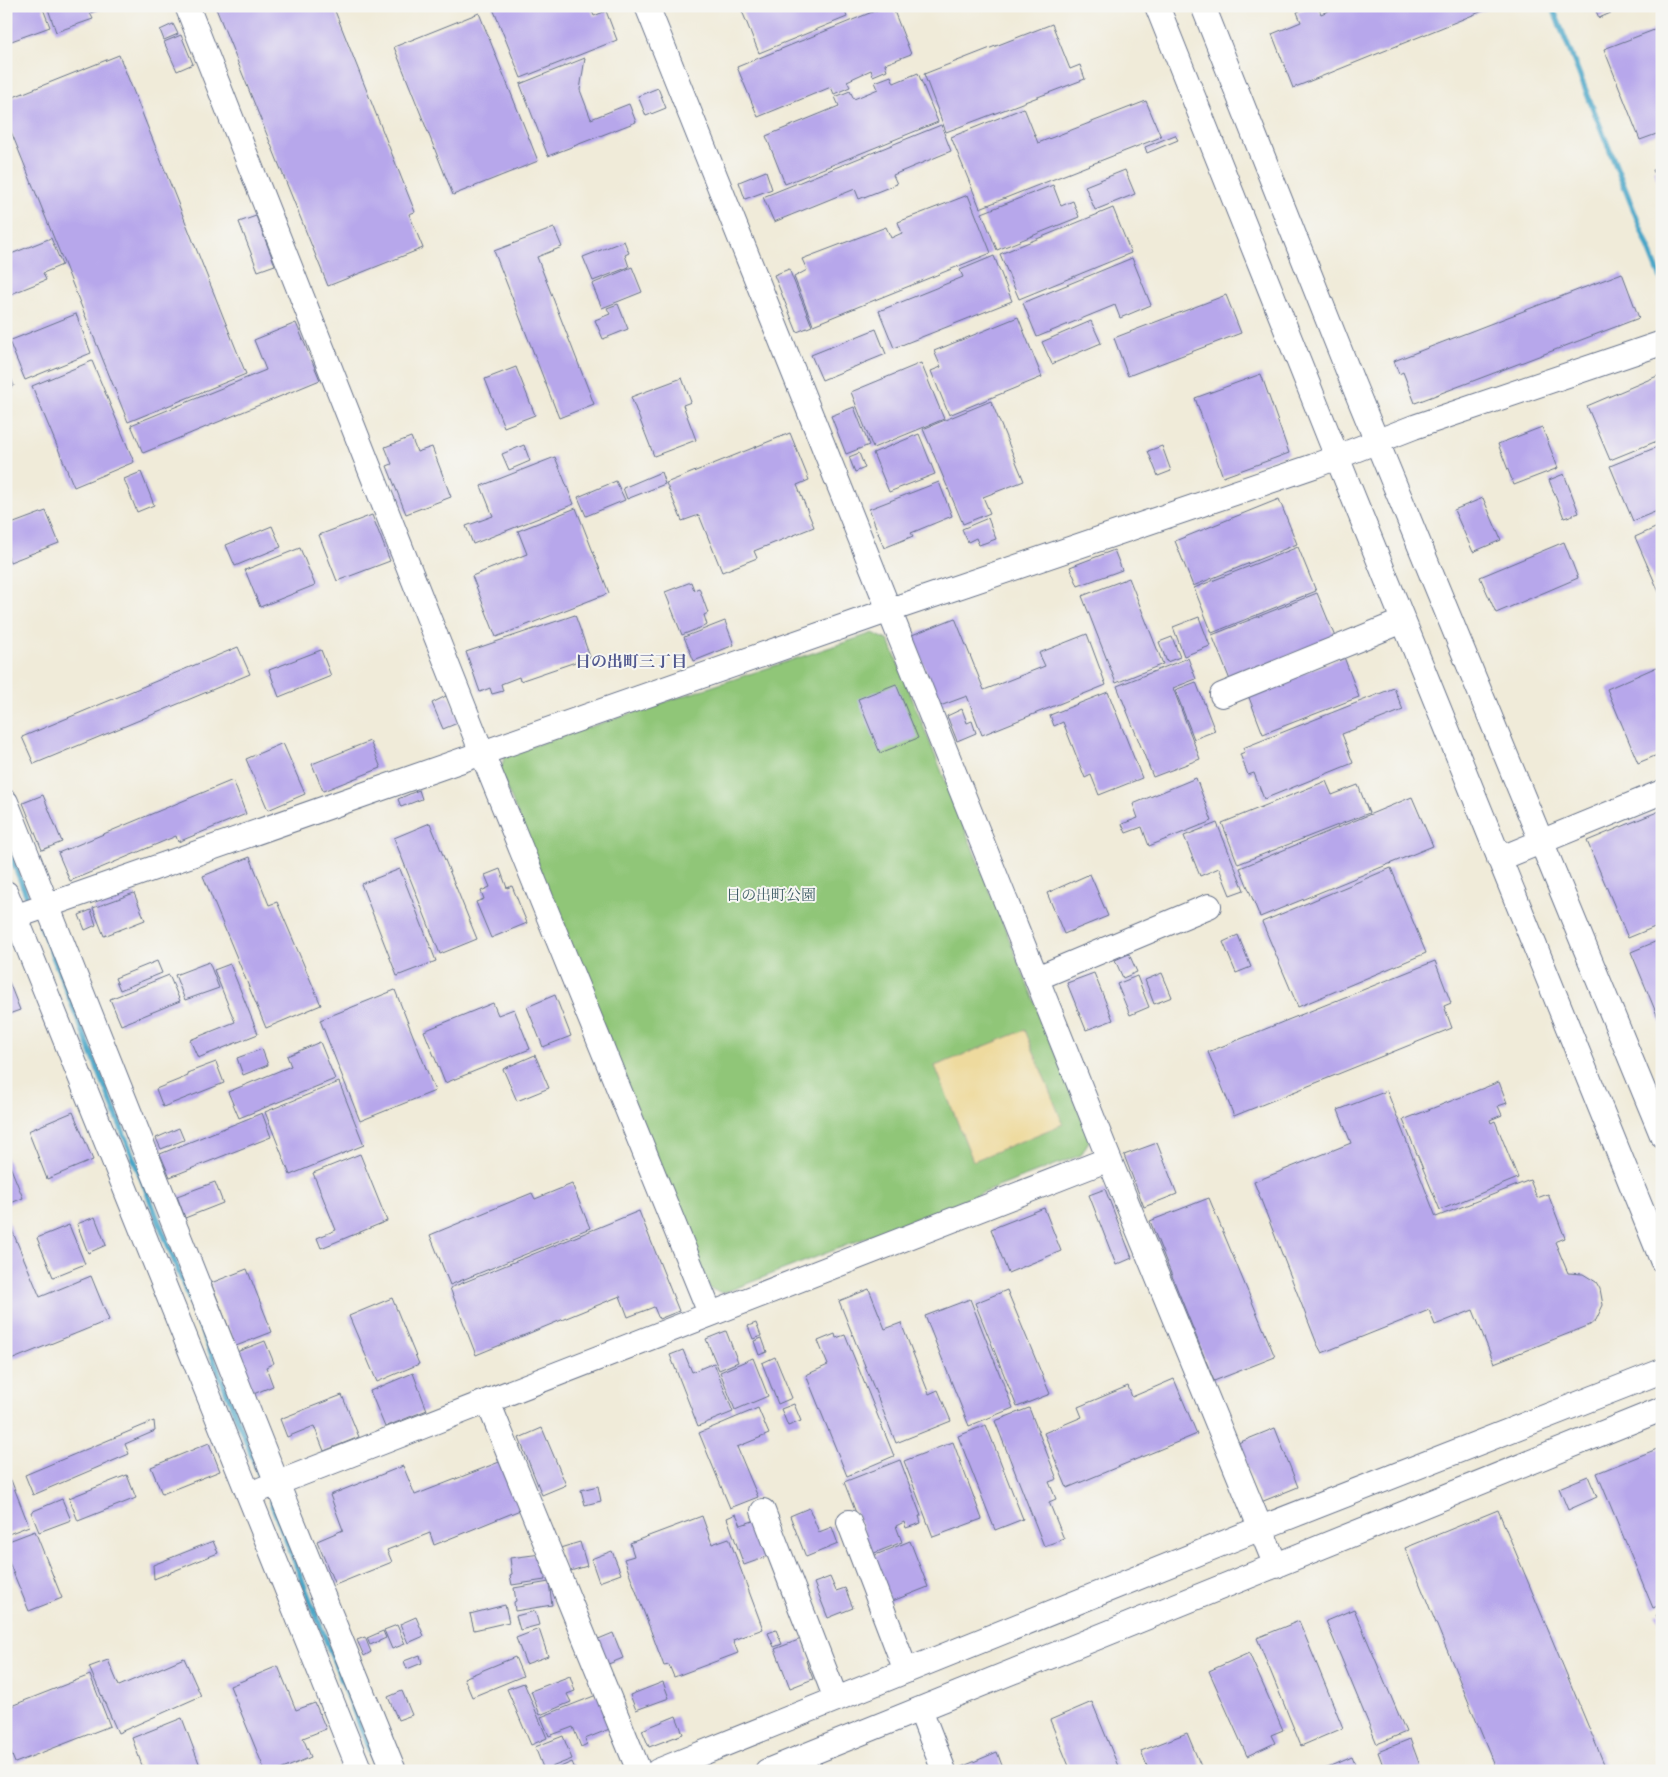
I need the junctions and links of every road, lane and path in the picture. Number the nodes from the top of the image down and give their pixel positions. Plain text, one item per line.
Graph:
1 (187, 6) edge
2 (647, 6) edge
3 (1157, 6) edge
4 (1203, 6) edge
5 (1662, 343) edge
6 (1378, 441) junction
7 (1337, 457) junction
8 (890, 610) junction
9 (1403, 621) junction
10 (1222, 695) dead end
11 (482, 753) junction
12 (1662, 792) edge
13 (6, 802) edge
14 (1541, 842) junction
15 (1499, 860) junction
16 (6, 892) edge
17 (48, 905) junction
18 (1209, 906) dead end
19 (11, 918) edge
20 (1037, 978) junction
21 (1662, 1135) edge
22 (1109, 1159) junction
23 (1662, 1260) edge
24 (710, 1313) junction
25 (1662, 1371) edge
26 (488, 1402) junction
27 (1662, 1409) edge
28 (277, 1483) junction
29 (249, 1494) junction
30 (763, 1510) dead end
31 (849, 1522) dead end
32 (1261, 1528) junction
33 (1276, 1566) junction
34 (906, 1671) junction
35 (836, 1699) junction
36 (920, 1709) junction
37 (360, 1771) edge
38 (394, 1771) edge
39 (639, 1771) edge
40 (658, 1771) edge
41 (767, 1771) edge
42 (944, 1771) edge

1 - 11 street
2 - 8 street
3 - 7 street
4 - 6 street
5 - 6 street
6 - 7 street
6 - 14 street
7 - 8 street
7 - 9 street
8 - 11 street
8 - 20 street
9 - 10 street
9 - 15 street
11 - 17 street
11 - 24 street
12 - 14 street
13 - 17 street
14 - 15 street
14 - 21 street
15 - 23 street
16 - 19 street
17 - 19 street
17 - 28 street
18 - 20 street
19 - 29 street
20 - 22 street
22 - 24 street
22 - 32 street
24 - 26 street
25 - 32 street
26 - 28 street
26 - 39 street
27 - 33 street
28 - 29 street
28 - 38 street
29 - 37 street
30 - 35 street
31 - 34 street
32 - 33 street
32 - 34 street
33 - 36 street
34 - 35 street
35 - 40 street
36 - 41 street
36 - 42 street

